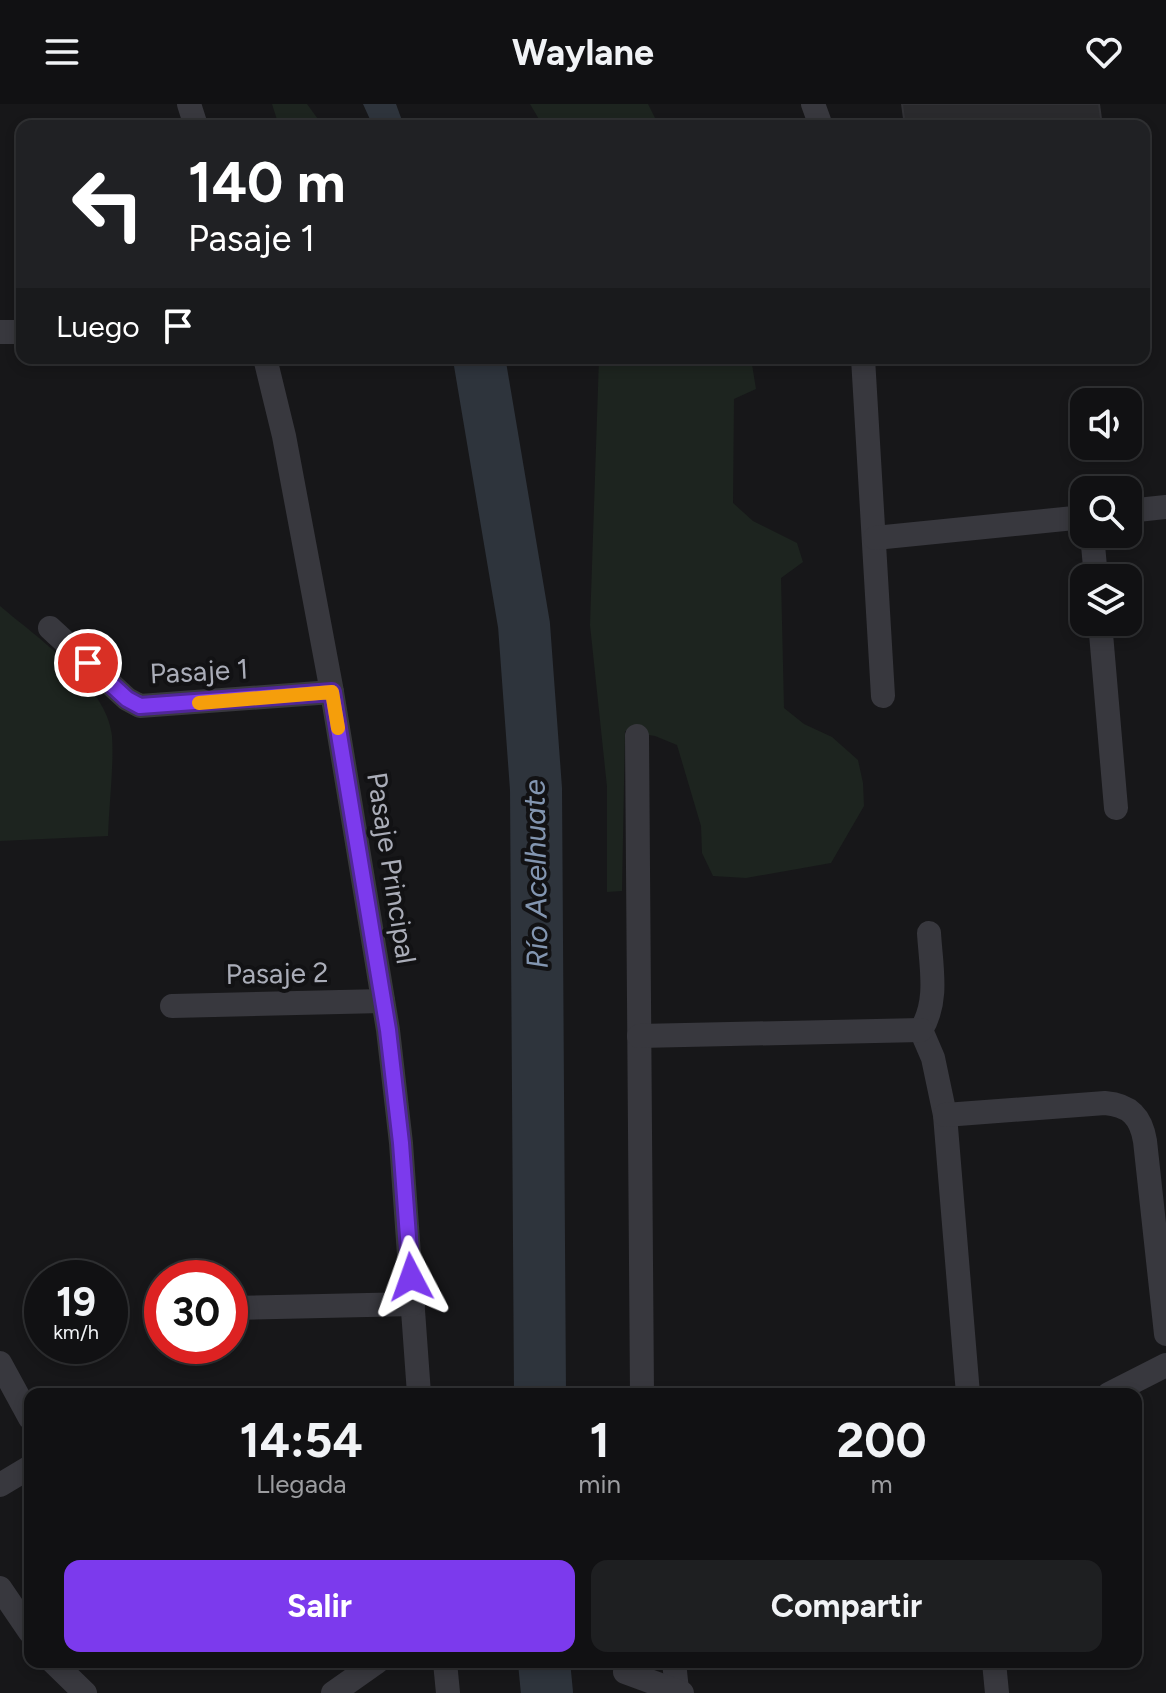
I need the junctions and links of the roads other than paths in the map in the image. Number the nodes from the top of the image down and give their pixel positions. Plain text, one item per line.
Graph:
1 (266, 364) edge
2 (863, 364) edge
3 (1166, 507) edge
4 (1142, 510) edge
5 (1070, 518) edge
6 (875, 538) junction
7 (50, 628) dead end
8 (1101, 636) edge
9 (332, 692) junction
10 (883, 696) dead end
11 (637, 736) dead end
12 (1116, 808) dead end
13 (929, 933) dead end
14 (383, 1001) junction
15 (172, 1006) dead end
16 (921, 1030) junction
17 (639, 1036) junction
18 (945, 1115) junction
19 (413, 1304) junction
20 (248, 1308) edge
21 (1166, 1334) edge
22 (0, 1363) edge
23 (1166, 1365) edge
24 (419, 1388) edge
25 (642, 1388) edge
26 (968, 1388) edge
27 (1121, 1388) edge
28 (24, 1407) edge
29 (24, 1471) edge
30 (0, 1485) edge
31 (0, 1588) edge
32 (24, 1623) edge
33 (59, 1668) edge
34 (368, 1668) edge
35 (446, 1668) edge
36 (675, 1668) edge
37 (995, 1668) edge
38 (625, 1672) dead end
39 (680, 1691) edge
40 (85, 1693) edge
41 (333, 1693) edge
42 (448, 1693) edge
43 (997, 1693) edge

1 - 9 street, Pasaje Principal
2 - 6 street
3 - 4 street
5 - 6 street
6 - 10 street
7 - 9 street, Pasaje 1
8 - 12 street
9 - 14 street, Pasaje Principal
11 - 17 street
13 - 16 street
14 - 15 street, Pasaje 2
14 - 19 street, Pasaje Principal
16 - 17 street
16 - 18 street
17 - 25 street
18 - 21 street
18 - 26 street
19 - 20 street
19 - 24 street, Pasaje Principal
22 - 28 street
23 - 27 street
29 - 30 street
31 - 32 street
33 - 40 street
34 - 41 street
35 - 42 street
36 - 39 street
37 - 43 street
38 - 39 street

